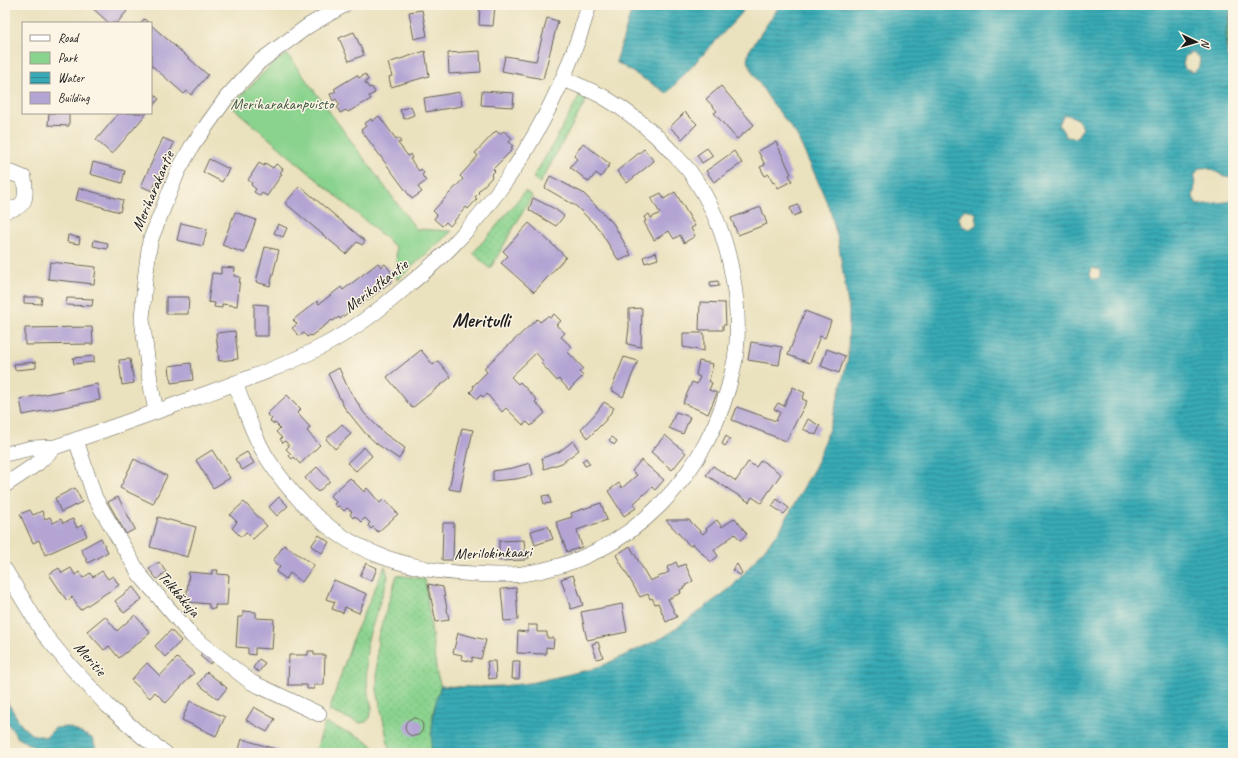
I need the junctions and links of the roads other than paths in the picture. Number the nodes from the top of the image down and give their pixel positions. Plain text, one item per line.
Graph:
1 (344, 5) edge
2 (589, 5) edge
3 (563, 79) junction
4 (5, 174) edge
5 (5, 210) edge
6 (235, 384) junction
7 (156, 412) junction
8 (76, 440) junction
9 (55, 447) junction
10 (5, 454) edge
11 (5, 472) edge
12 (5, 484) edge
13 (6, 569) edge
14 (319, 714) dead end
15 (165, 753) edge

1 - 7 street, Meriharakantie
2 - 3 street, Merikotkantie
3 - 6 street, Merikotkantie
3 - 6 street, Merilokinkaari
4 - 5 street
6 - 7 street, Merikotkantie
7 - 8 street, Merikotkantie
8 - 9 street, Merikotkantie
8 - 14 street, Telkkäkuja
9 - 10 street, Merikotkantie
9 - 12 street, Merikotkantie
11 - 12 street
13 - 15 street, Meritie

